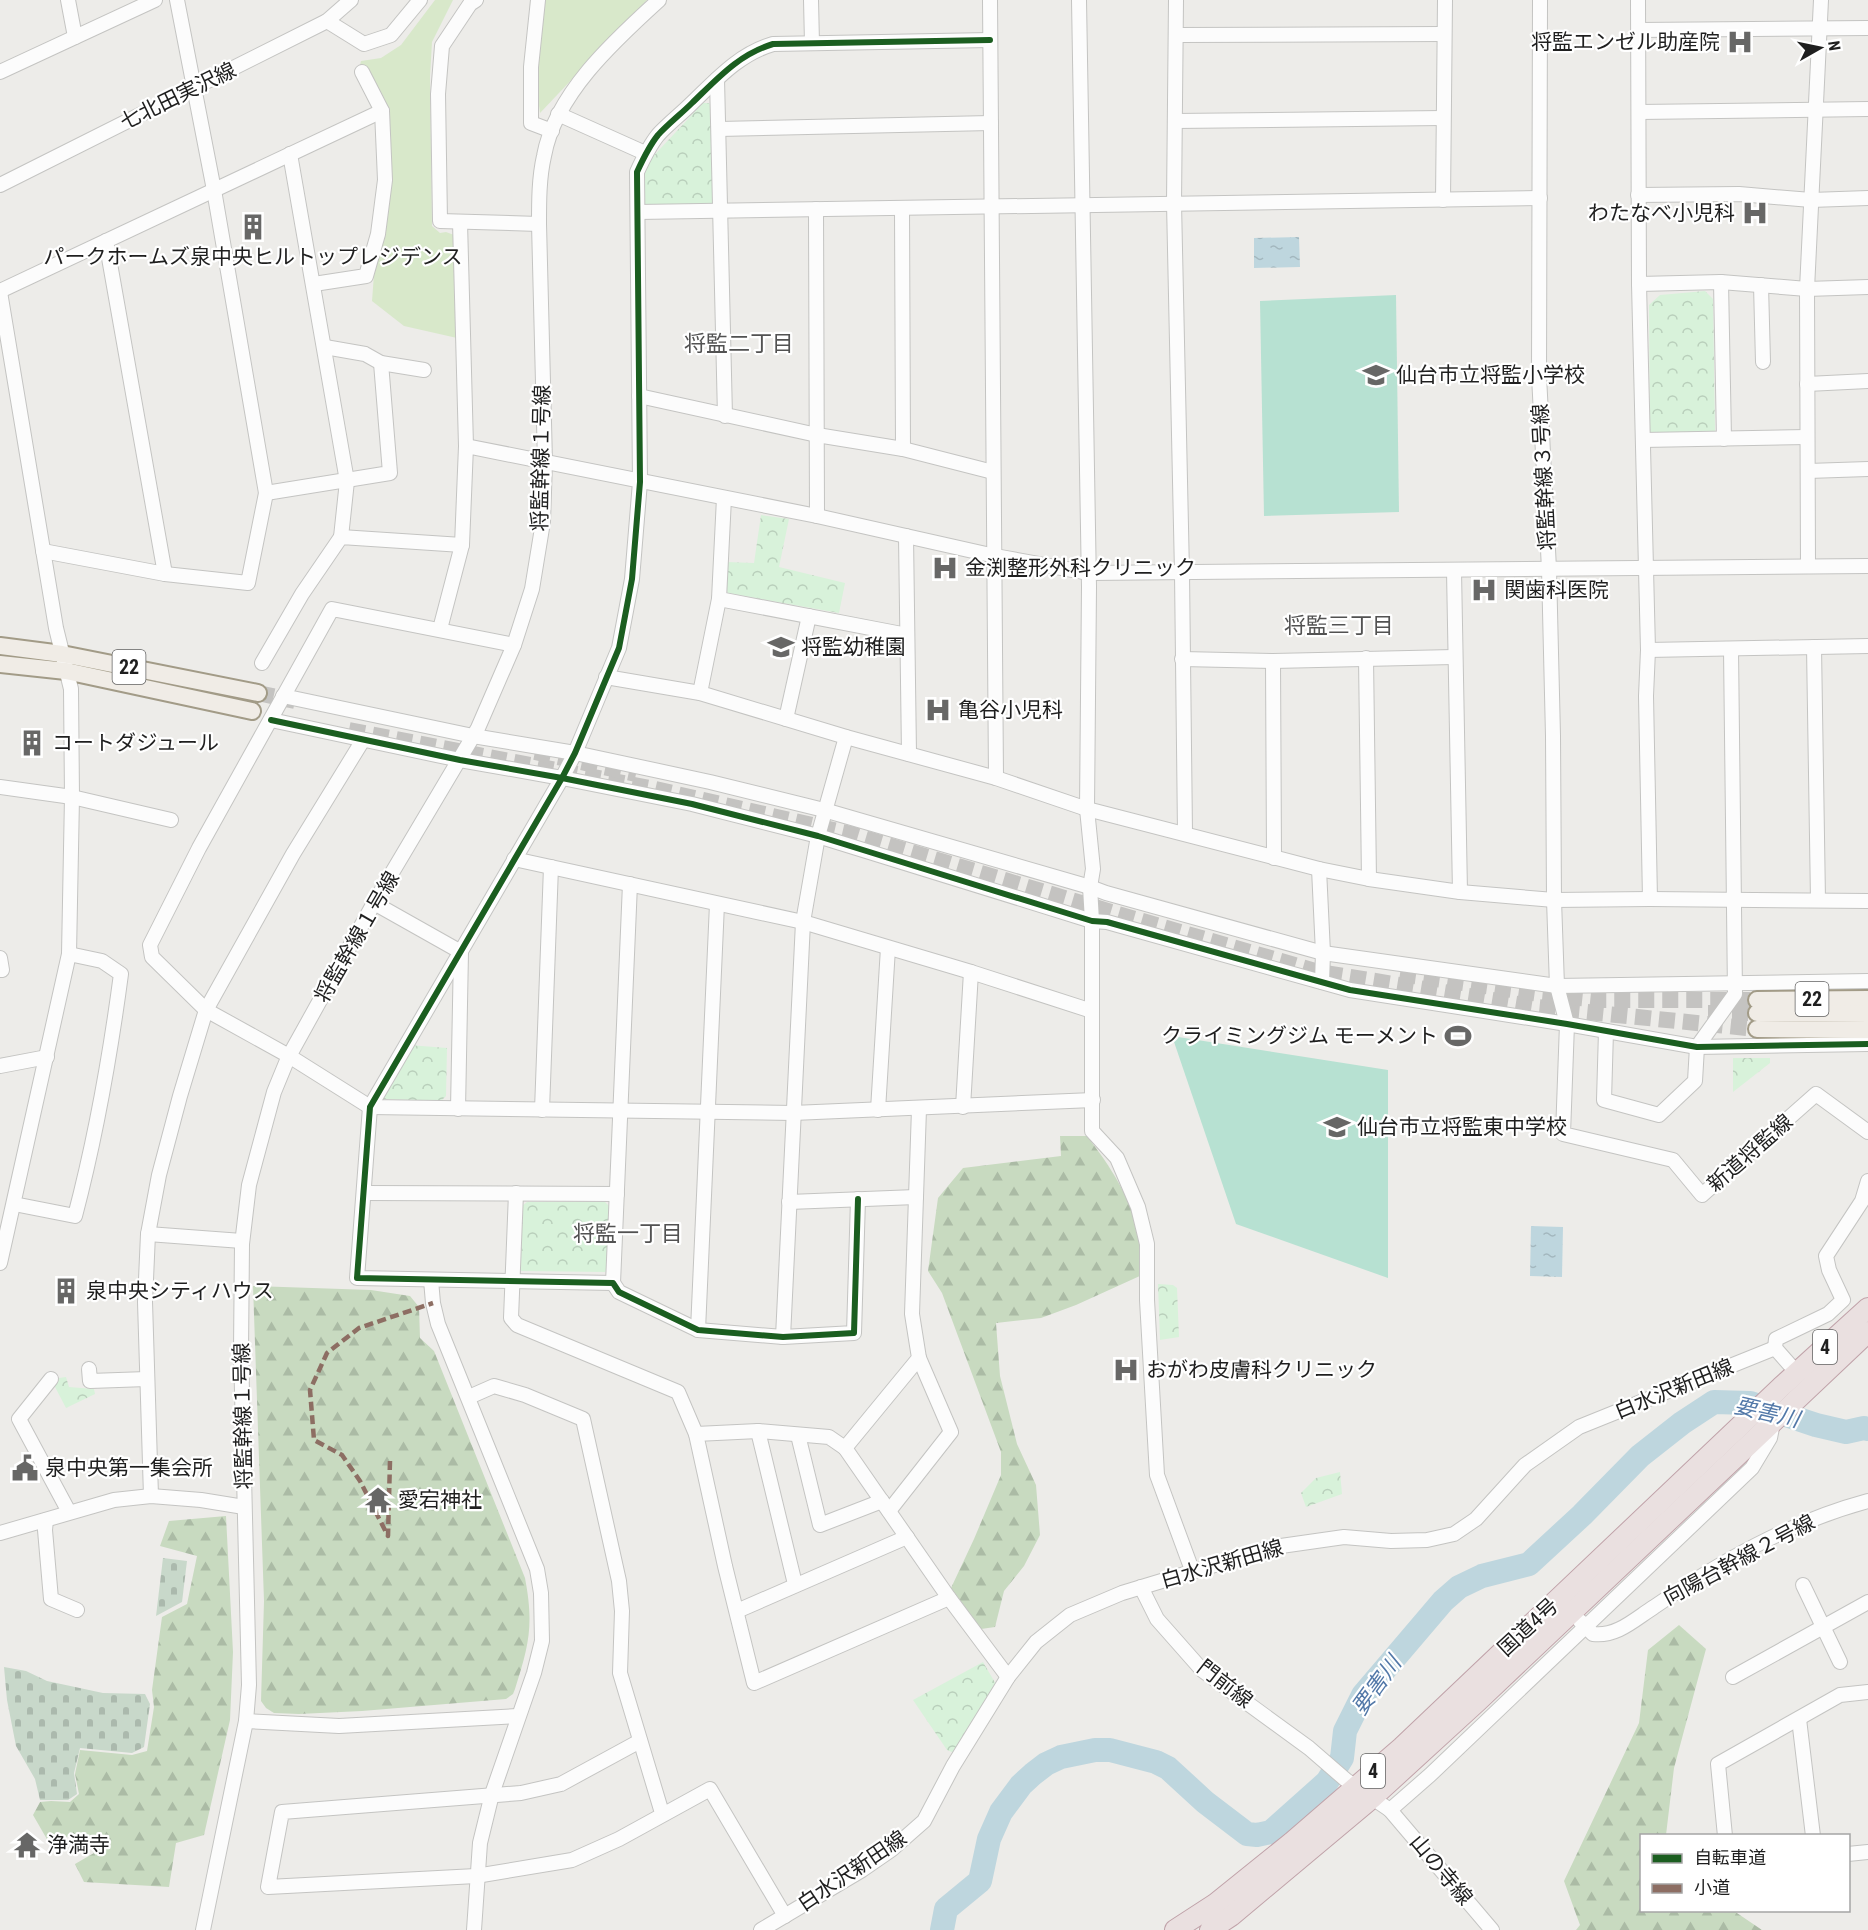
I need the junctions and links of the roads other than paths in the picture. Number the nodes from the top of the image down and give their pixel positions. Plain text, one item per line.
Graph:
1 (68, 0) edge
2 (155, 0) edge
3 (177, 0) edge
4 (351, 0) edge
5 (420, 0) edge
6 (476, 0) edge
7 (538, 0) edge
8 (660, 0) edge
9 (811, 0) edge
10 (990, 0) edge
11 (1079, 0) edge
12 (1176, 0) edge
13 (1445, 0) edge
14 (1540, 0) edge
15 (1638, 0) edge
16 (1821, 0) edge
17 (327, 21) junction
18 (1868, 28) edge
19 (1820, 29) junction
20 (1639, 30) junction
21 (1444, 34) junction
22 (1176, 35) junction
23 (75, 37) junction
24 (990, 40) junction
25 (812, 43) junction
26 (0, 72) edge
27 (362, 72) dead end
28 (717, 79) junction
29 (194, 88) junction
30 (1868, 109) edge
31 (1815, 110) junction
32 (382, 111) junction
33 (1639, 112) junction
34 (558, 114) junction
35 (1443, 118) junction
36 (1175, 121) junction
37 (991, 123) junction
38 (719, 129) junction
39 (552, 131) junction
40 (645, 153) junction
41 (290, 154) junction
42 (0, 185) edge
43 (214, 190) junction
44 (1638, 195) junction
45 (1540, 198) junction
46 (1868, 198) edge
47 (1443, 200) junction
48 (1811, 200) junction
49 (1174, 203) junction
50 (1082, 205) junction
51 (992, 206) junction
52 (902, 208) junction
53 (816, 209) junction
54 (721, 211) junction
55 (638, 212) junction
56 (460, 222) junction
57 (539, 224) junction
58 (106, 241) junction
59 (1721, 282) junction
60 (314, 284) junction
61 (1639, 284) junction
62 (1761, 285) junction
63 (1868, 287) edge
64 (1807, 289) junction
65 (0, 292) edge
66 (325, 347) junction
67 (1763, 362) dead end
68 (381, 363) junction
69 (424, 369) dead end
70 (1868, 381) edge
71 (1807, 384) junction
72 (639, 396) junction
73 (725, 416) junction
74 (817, 435) junction
75 (1807, 437) junction
76 (1724, 439) junction
77 (1643, 440) junction
78 (466, 446) junction
79 (903, 449) junction
80 (545, 462) junction
81 (1868, 469) edge
82 (1808, 471) junction
83 (993, 472) junction
84 (347, 481) junction
85 (640, 482) junction
86 (266, 493) junction
87 (724, 498) junction
88 (817, 516) junction
89 (906, 536) junction
90 (341, 537) junction
91 (462, 545) junction
92 (43, 550) junction
93 (995, 556) junction
94 (1808, 566) junction
95 (1868, 566) edge
96 (1645, 568) junction
97 (1549, 570) junction
98 (1454, 571) junction
99 (1089, 573) junction
100 (1182, 573) junction
101 (165, 574) junction
102 (719, 599) junction
103 (809, 616) junction
104 (440, 629) junction
105 (907, 635) junction
106 (514, 645) junction
107 (0, 646) edge
108 (1868, 646) edge
109 (1814, 647) junction
110 (1731, 648) junction
111 (1648, 650) junction
112 (62, 654) junction
113 (1454, 657) junction
114 (1366, 658) junction
115 (1182, 659) junction
116 (1273, 661) junction
117 (262, 663) dead end
118 (0, 664) edge
119 (66, 671) junction
120 (606, 677) junction
121 (258, 693) tunnel mouth
122 (699, 693) junction
123 (283, 696) junction
124 (252, 711) tunnel mouth
125 (786, 718) junction
126 (271, 720) junction
127 (473, 736) junction
128 (846, 737) junction
129 (363, 740) junction
130 (575, 753) junction
131 (909, 754) junction
132 (460, 760) junction
133 (562, 778) junction
134 (996, 778) junction
135 (0, 787) edge
136 (72, 797) junction
137 (1087, 809) junction
138 (824, 810) junction
139 (171, 820) dead end
140 (1185, 833) junction
141 (818, 836) junction
142 (1274, 858) junction
143 (514, 859) junction
144 (551, 867) junction
145 (1319, 869) junction
146 (1369, 879) junction
147 (630, 884) junction
148 (1090, 886) junction
149 (1460, 892) junction
150 (1650, 899) junction
151 (1554, 900) junction
152 (1733, 900) junction
153 (1818, 900) junction
154 (1868, 901) edge
155 (374, 903) junction
156 (717, 904) junction
157 (1092, 921) junction
158 (803, 922) junction
159 (888, 948) junction
160 (461, 952) junction
161 (1323, 953) junction
162 (69, 954) junction
163 (0, 958) edge
164 (0, 970) edge
165 (971, 972) junction
166 (1868, 981) edge
167 (1322, 982) junction
168 (1735, 982) junction
169 (1557, 986) junction
170 (1868, 999) edge
171 (206, 1010) junction
172 (1092, 1011) junction
173 (1757, 1014) junction
174 (1868, 1014) edge
175 (1567, 1024) junction
176 (1868, 1030) edge
177 (1606, 1031) junction
178 (1868, 1044) edge
179 (1697, 1047) junction
180 (289, 1056) junction
181 (47, 1057) junction
182 (0, 1066) edge
183 (1093, 1100) junction
184 (370, 1107) junction
185 (963, 1107) junction
186 (458, 1109) junction
187 (920, 1109) junction
188 (542, 1110) junction
189 (878, 1110) junction
190 (621, 1111) junction
191 (708, 1112) junction
192 (793, 1113) junction
193 (1868, 1131) edge
194 (1868, 1181) edge
195 (364, 1193) junction
196 (516, 1193) junction
197 (617, 1194) junction
198 (916, 1197) junction
199 (858, 1199) junction
200 (789, 1202) junction
201 (14, 1204) junction
202 (148, 1234) junction
203 (242, 1242) junction
204 (0, 1263) edge
205 (431, 1280) junction
206 (512, 1281) junction
207 (613, 1283) junction
208 (1868, 1308) edge
209 (698, 1330) junction
210 (1868, 1332) edge
211 (783, 1337) junction
212 (1775, 1348) junction
213 (919, 1358) junction
214 (89, 1369) dead end
215 (1797, 1373) junction
216 (51, 1379) dead end
217 (147, 1379) junction
218 (469, 1397) junction
219 (758, 1431) junction
220 (696, 1434) junction
221 (798, 1435) junction
222 (845, 1448) junction
223 (151, 1496) junction
224 (1868, 1501) edge
225 (885, 1506) junction
226 (244, 1507) junction
227 (69, 1512) junction
228 (46, 1520) junction
229 (0, 1533) edge
230 (907, 1537) junction
231 (1192, 1570) junction
232 (795, 1584) junction
233 (1803, 1585) dead end
234 (1141, 1587) junction
235 (949, 1598) junction
236 (1559, 1598) junction
237 (1868, 1602) edge
238 (77, 1610) dead end
239 (737, 1611) junction
240 (1579, 1620) junction
241 (1823, 1627) junction
242 (1840, 1662) dead end
243 (1008, 1677) junction
244 (1734, 1677) dead end
245 (1868, 1692) edge
246 (518, 1716) junction
247 (1799, 1719) junction
248 (246, 1720) junction
249 (640, 1741) junction
250 (1349, 1781) junction
251 (492, 1794) junction
252 (1372, 1798) junction
253 (1390, 1810) junction
254 (662, 1814) junction
255 (1725, 1834) edge
256 (1813, 1834) edge
257 (1868, 1852) edge
258 (1850, 1854) edge
259 (476, 1876) junction
260 (784, 1916) junction
261 (203, 1930) edge
262 (474, 1930) edge
263 (762, 1930) edge
264 (1175, 1930) edge
265 (1210, 1930) edge
266 (1492, 1930) edge

1 - 23 street
2 - 23 street
3 - 29 street
4 - 17 street, 七北田実沢線
5 - 17 street
6 - 56 street
7 - 39 street
8 - 34 street, 将監幹線１号線
9 - 25 street
10 - 24 street
11 - 50 street
12 - 22 street
13 - 21 street
14 - 45 street, 将監幹線３号線
15 - 20 street
16 - 19 street
17 - 29 street, 七北田実沢線
18 - 19 street
19 - 20 street
19 - 31 street
20 - 33 street
21 - 22 street
21 - 35 street
22 - 36 street
23 - 26 street
24 - 25 street
24 - 37 street
25 - 28 street
27 - 32 street
28 - 38 street
28 - 40 street
29 - 42 street, 七北田実沢線
29 - 43 street
30 - 31 street
31 - 33 street
31 - 48 street
32 - 41 street
32 - 60 street
33 - 44 street
34 - 39 street, 将監幹線１号線
34 - 40 street
35 - 36 street
35 - 47 street
36 - 49 street
37 - 38 street
37 - 51 street
38 - 54 street
39 - 57 street, 将監幹線１号線
40 - 55 street
41 - 43 street
41 - 60 street
43 - 58 street
43 - 86 street
44 - 48 street
44 - 61 street
45 - 47 street
45 - 97 street, 将監幹線３号線
46 - 48 street
47 - 49 street
48 - 64 street
49 - 50 street
49 - 100 street
50 - 51 street
50 - 99 street
51 - 52 street
51 - 83 street
52 - 53 street
52 - 79 street
53 - 54 street
53 - 74 street
54 - 55 street
54 - 73 street
55 - 72 street
56 - 57 street
56 - 78 street
57 - 80 street, 将監幹線１号線
58 - 65 street
58 - 101 street
59 - 61 street
59 - 62 street
59 - 76 street
60 - 66 street
61 - 77 street
62 - 64 street
62 - 67 street
63 - 64 street
64 - 71 street
65 - 92 street
66 - 68 street
66 - 84 street
68 - 69 street
68 - 84 street
70 - 71 street
71 - 75 street
72 - 73 street
72 - 85 street
73 - 74 street
74 - 79 street
74 - 88 street
75 - 76 street
75 - 82 street
76 - 77 street
77 - 96 street
78 - 80 street
78 - 91 street
79 - 83 street
80 - 85 street
80 - 106 street, 将監幹線１号線
81 - 82 street
82 - 94 street
83 - 93 street
84 - 86 street
84 - 90 street
85 - 87 street
85 - 120 street
86 - 101 street
87 - 88 street
87 - 102 street
88 - 89 street
89 - 93 street
89 - 105 street
90 - 91 street
90 - 117 street
91 - 104 street
92 - 101 street
92 - 112 street
93 - 99 street
93 - 134 street
94 - 95 street
94 - 96 street
96 - 97 street
96 - 111 street
97 - 98 street
97 - 151 street, 将監幹線３号線
98 - 100 street
98 - 113 street
99 - 100 street
99 - 137 street
100 - 115 street
102 - 103 street
102 - 122 street
103 - 105 street
103 - 125 street
104 - 106 street
104 - 123 street
105 - 131 street
106 - 127 street, 将監幹線１号線
107 - 112 main road, 22
108 - 109 street
109 - 110 street
109 - 153 street
110 - 111 street
110 - 152 street
111 - 150 street
112 - 119 street
112 - 121 main road, 22
113 - 114 street
113 - 149 street
114 - 116 street
114 - 146 street
115 - 116 street
115 - 140 street
116 - 142 street
118 - 119 main road, 22
119 - 124 main road, 22
119 - 136 street
120 - 122 street
120 - 130 street
122 - 125 street
123 - 126 street
123 - 127 street
125 - 128 street
126 - 129 street
126 - 171 street
127 - 130 street
127 - 132 street, 将監幹線１号線
128 - 131 street
128 - 138 street
129 - 132 street
129 - 171 street
130 - 133 street
130 - 138 street
131 - 134 street
132 - 133 street
132 - 155 street, 将監幹線１号線
133 - 141 street
133 - 143 street
134 - 137 street
135 - 136 street
136 - 139 street
136 - 162 street
137 - 140 street
137 - 148 street
138 - 141 street
138 - 148 street
140 - 142 street
141 - 157 street
141 - 158 street
142 - 145 street
143 - 144 street
143 - 160 street
144 - 147 street
144 - 188 street
145 - 146 street
145 - 161 street
146 - 149 street
147 - 156 street
147 - 190 street
148 - 157 street
148 - 161 street
149 - 151 street
150 - 151 street
150 - 152 street
151 - 169 street, 将監幹線３号線
152 - 153 street
152 - 168 street
153 - 154 street
155 - 160 street
155 - 180 street, 将監幹線１号線
156 - 158 street
156 - 191 street
157 - 167 street
157 - 172 street
158 - 159 street
158 - 192 street
159 - 165 street
159 - 189 street
160 - 184 street
160 - 186 street
161 - 167 street
161 - 169 street
162 - 181 street
162 - 201 street
163 - 164 street
165 - 172 street
165 - 185 street
166 - 168 street
167 - 175 street
168 - 169 street
168 - 179 street
169 - 175 street, 将監幹線３号線
170 - 173 main road, 22
171 - 180 street
171 - 202 street
172 - 183 street
173 - 174 main road, 22
173 - 176 main road
175 - 177 street
175 - 193 street, 新道将監線
177 - 179 street
177 - 179 street
178 - 179 street
180 - 184 street
180 - 203 street, 将監幹線１号線
181 - 182 street
181 - 201 street
183 - 185 street
183 - 231 street
184 - 186 street
184 - 195 street
185 - 187 street
186 - 188 street
187 - 189 street
187 - 198 street
188 - 190 street
189 - 192 street
190 - 191 street
190 - 197 street
191 - 192 street
191 - 209 street
192 - 200 street
194 - 212 street
195 - 196 street
195 - 205 street
196 - 197 street
196 - 206 street
197 - 207 street
198 - 199 street
198 - 213 street
199 - 200 street
199 - 211 street
200 - 211 street
201 - 204 street
202 - 203 street
202 - 217 street
203 - 226 street, 将監幹線１号線
205 - 206 street
205 - 218 street
206 - 207 street
206 - 220 street
207 - 209 street
208 - 215 highway, 国道4号 / 4
209 - 211 street
210 - 240 highway, 国道4号 / 4
212 - 215 street
212 - 231 street, 白水沢新田線
213 - 222 street
213 - 225 street
214 - 217 street
215 - 236 highway, 国道4号 / 4
216 - 227 street
217 - 223 street
218 - 246 street
218 - 249 street
219 - 220 street
219 - 221 street
219 - 232 street
220 - 239 street
221 - 222 street
221 - 225 street
222 - 225 street
223 - 226 street
223 - 227 street
224 - 240 street, 向陽台幹線２号線
225 - 230 street
226 - 248 street, 将監幹線１号線
227 - 228 street
228 - 229 street
228 - 238 street
230 - 232 street
230 - 235 street
231 - 234 street, 白水沢新田線
232 - 239 street
233 - 241 street
234 - 243 street, 白水沢新田線
234 - 250 street, 門前線
235 - 239 street
235 - 243 street
236 - 240 street
236 - 250 highway, 国道4号 / 4
237 - 241 street
240 - 252 highway, 国道4号 / 4
240 - 253 street
241 - 242 street
241 - 244 street
243 - 260 street, 白水沢新田線
245 - 247 street
246 - 248 street
246 - 251 street
247 - 255 street
247 - 256 street
248 - 261 street, 将監幹線１号線
249 - 251 street
249 - 254 street
250 - 252 street, 山の寺線
250 - 264 highway, 国道4号 / 4
251 - 259 street
251 - 259 street
252 - 253 street, 山の寺線
252 - 265 highway, 国道4号 / 4
253 - 266 street, 山の寺線
254 - 259 street
254 - 260 street
257 - 258 street
259 - 262 street
260 - 263 street, 白水沢新田線

